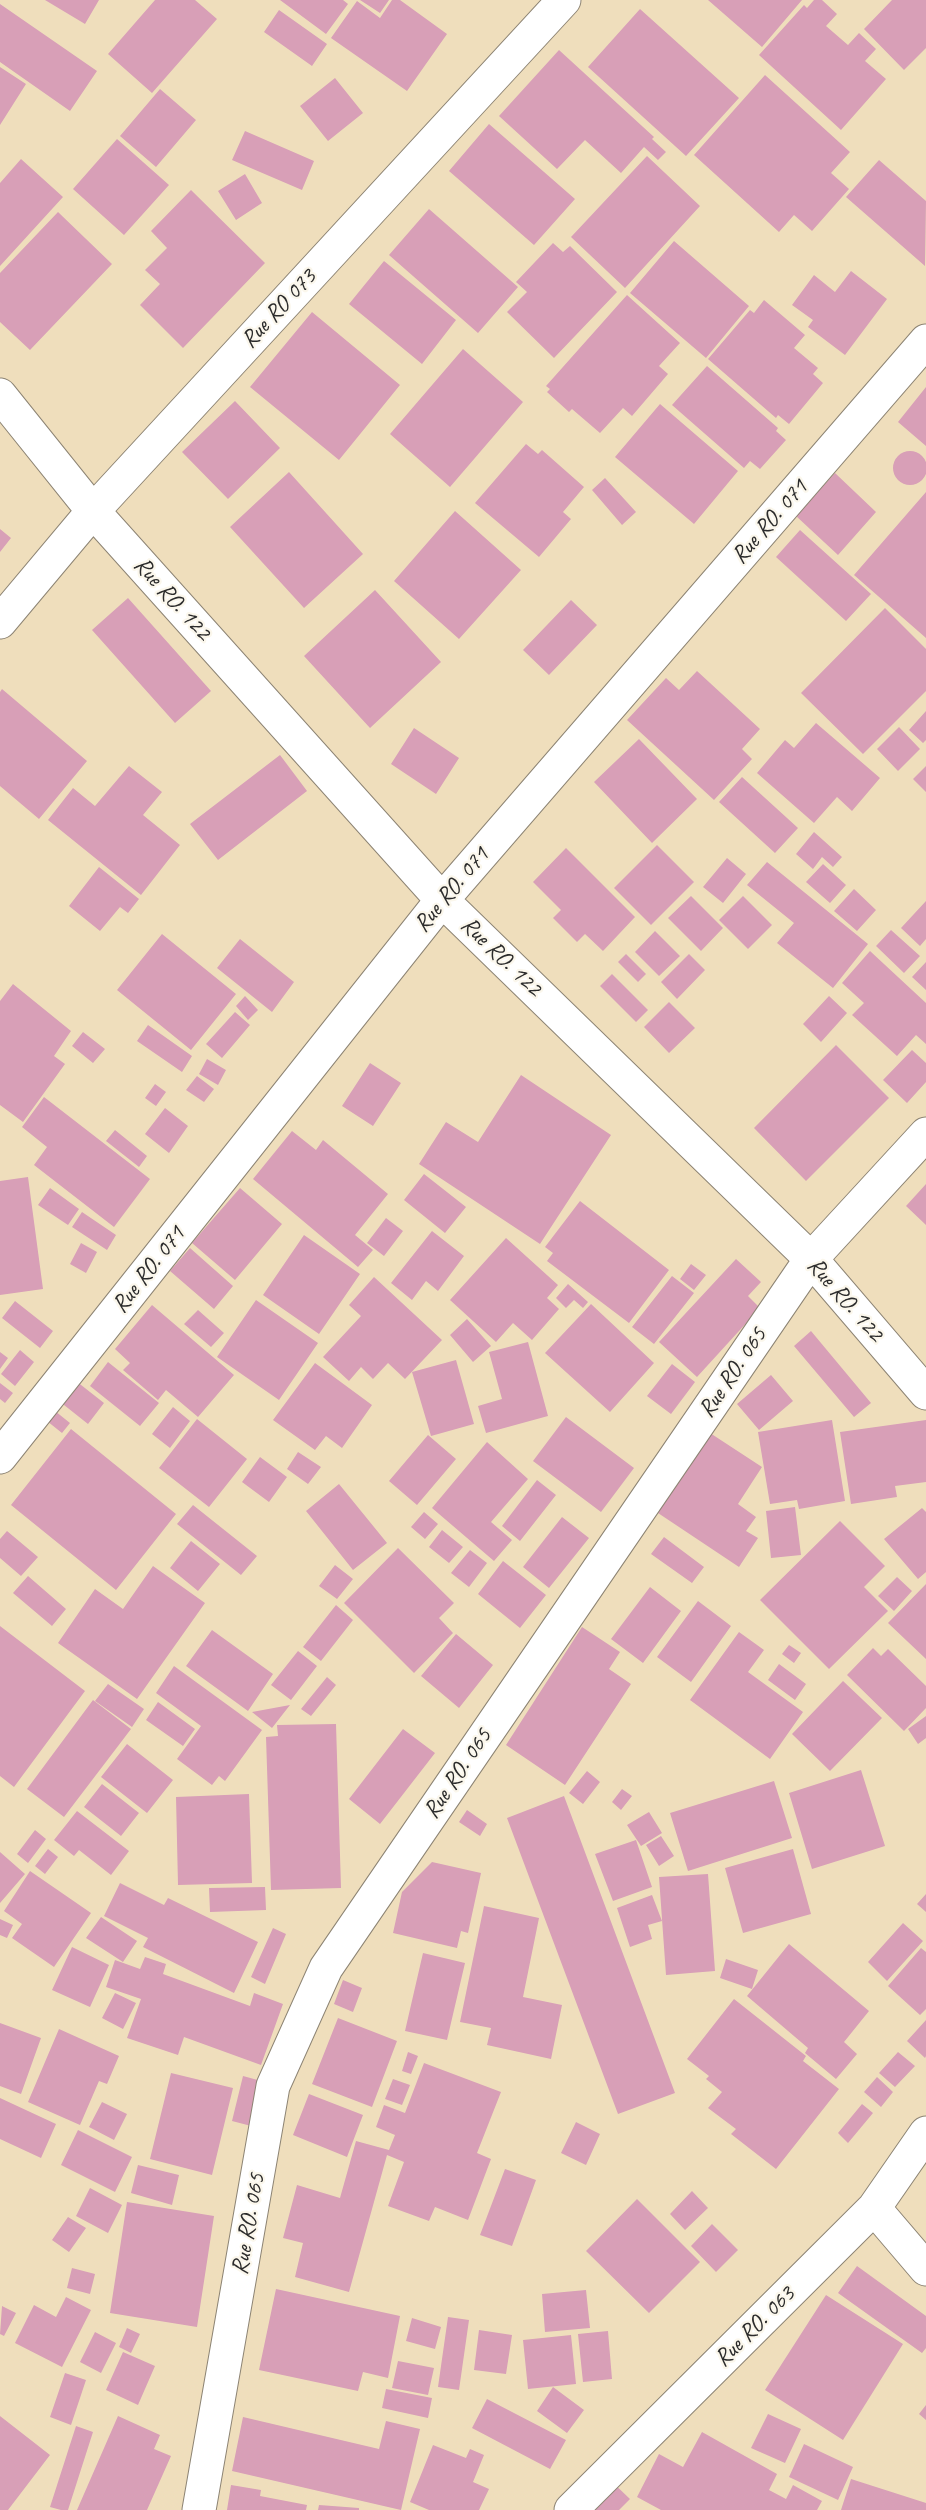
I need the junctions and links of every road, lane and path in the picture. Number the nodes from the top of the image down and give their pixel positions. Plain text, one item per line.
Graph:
1 (564, 0) edge
2 (926, 341) edge
3 (0, 395) edge
4 (93, 511) junction
5 (0, 622) edge
6 (442, 900) junction
7 (926, 1134) edge
8 (811, 1259) junction
9 (926, 1393) edge
10 (0, 1457) edge
11 (926, 2133) edge
12 (874, 2208) junction
13 (926, 2268) edge
14 (199, 2510) edge
15 (571, 2510) edge

1 - 4 street, Rue RO 073
2 - 6 street, Rue RO. 071
3 - 4 street, Rue RO. 122
4 - 5 street, Rue RO 073
4 - 6 street, Rue RO. 122
6 - 8 street, Rue RO. 122
6 - 10 street, Rue RO. 071
7 - 8 street, Rue RO. 065
8 - 9 street, Rue RO. 122
8 - 14 street, Rue RO. 065
11 - 12 street, Rue RO. 063
12 - 13 street
12 - 15 street, Rue RO. 063

